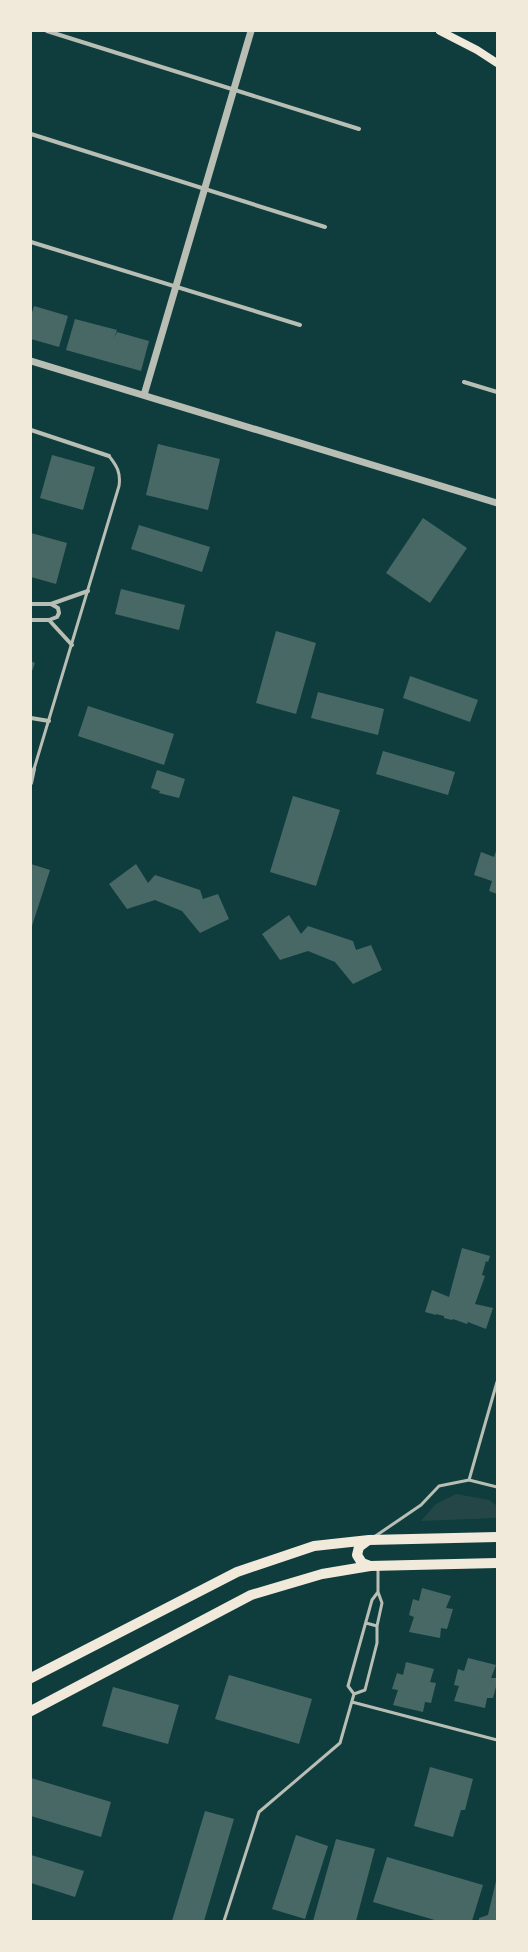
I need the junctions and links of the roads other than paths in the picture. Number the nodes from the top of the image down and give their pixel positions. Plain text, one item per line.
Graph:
1 (47, 31) edge
2 (251, 31) edge
3 (440, 31) edge
4 (497, 63) edge
5 (234, 90) junction
6 (359, 129) dead end
7 (31, 134) edge
8 (205, 189) junction
9 (325, 227) dead end
10 (31, 242) edge
11 (176, 287) junction
12 (300, 325) dead end
13 (31, 361) edge
14 (464, 382) dead end
15 (497, 392) edge
16 (144, 396) junction
17 (31, 430) edge
18 (109, 456) joint
19 (497, 503) edge
20 (88, 591) junction
21 (31, 604) edge
22 (52, 604) junction
23 (31, 620) edge
24 (49, 620) junction
25 (72, 645) junction
26 (31, 718) edge
27 (49, 721) junction
28 (34, 769) joint
29 (31, 783) edge
30 (497, 1382) edge
31 (468, 1480) junction
32 (497, 1487) edge
33 (497, 1537) edge
34 (369, 1540) junction
35 (497, 1563) edge
36 (374, 1566) junction
37 (378, 1592) junction
38 (366, 1623) junction
39 (377, 1626) junction
40 (31, 1678) edge
41 (354, 1694) junction
42 (352, 1702) junction
43 (31, 1711) edge
44 (497, 1740) edge
45 (224, 1921) edge

1 - 5 street
2 - 5 street
3 - 4 main road
5 - 6 street
5 - 8 street
7 - 8 street
8 - 9 street
8 - 11 street
10 - 11 street
11 - 12 street
11 - 16 street
13 - 16 street
14 - 15 street
16 - 19 street
17 - 18 street
18 - 20 lane
20 - 22 street
20 - 25 lane
21 - 22 street
22 - 24 street
23 - 24 street
24 - 25 street
25 - 27 lane
26 - 27 street
27 - 28 lane
28 - 29 street
30 - 31 lane
31 - 32 lane
31 - 34 lane
33 - 34 main road
34 - 36 main road
34 - 40 main road
35 - 36 main road
36 - 37 lane
36 - 43 main road
37 - 38 lane
37 - 39 lane
38 - 39 lane
38 - 41 lane
39 - 41 lane
41 - 42 lane
42 - 44 lane
42 - 45 lane

